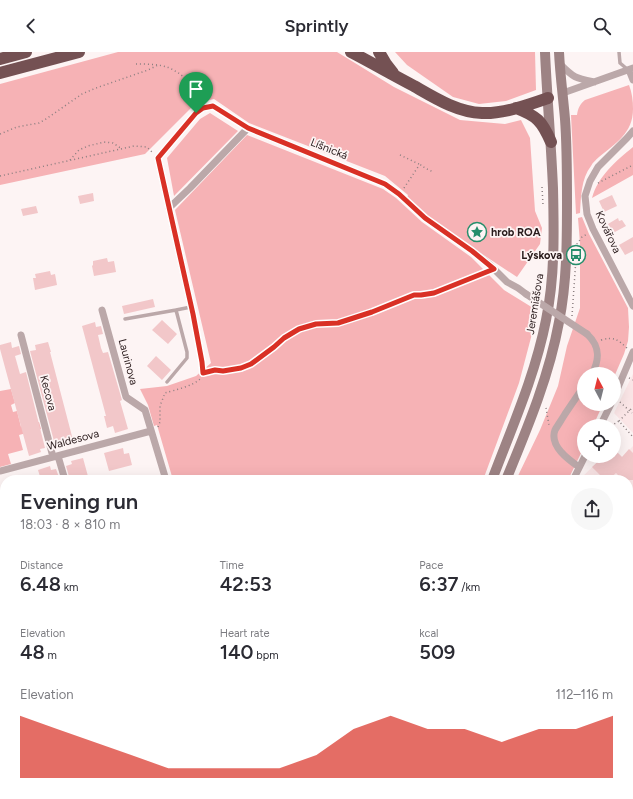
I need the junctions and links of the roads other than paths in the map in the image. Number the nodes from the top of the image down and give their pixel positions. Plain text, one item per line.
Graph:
1 (26, 52) edge
2 (79, 52) edge
3 (351, 52) edge
4 (379, 52) edge
5 (545, 52) edge
6 (559, 52) edge
7 (619, 52) edge
8 (0, 59) edge
9 (560, 64) junction
10 (631, 69) edge
11 (0, 73) edge
12 (402, 80) junction
13 (633, 80) edge
14 (595, 82) junction
15 (563, 93) junction
16 (548, 98) junction
17 (516, 108) junction
18 (248, 128) junction
19 (633, 131) edge
20 (551, 142) junction
21 (169, 208) junction
22 (633, 306) edge
23 (102, 310) dead end
24 (176, 310) junction
25 (192, 310) joint
26 (125, 319) dead end
27 (21, 335) dead end
28 (630, 350) edge
29 (595, 367) edge
30 (621, 381) edge
31 (167, 382) dead end
32 (577, 397) edge
33 (154, 430) junction
34 (56, 456) junction
35 (581, 463) edge
36 (579, 467) junction
37 (0, 471) edge
38 (63, 475) edge
39 (165, 475) edge
40 (494, 475) edge
41 (508, 475) edge
42 (575, 475) edge

1 - 8 highway
2 - 11 highway
3 - 12 highway
4 - 12 highway
5 - 16 main road, Jeremiášova
6 - 9 main road
7 - 10 lane
9 - 14 street
9 - 15 main road
10 - 13 street
10 - 14 street
12 - 17 highway
14 - 15 street
15 - 16 main road
15 - 41 main road
16 - 17 highway
16 - 20 main road, Jeremiášova
17 - 20 highway
18 - 21 street
18 - 21 street, Líšnická
18 - 29 street, Líšnická, bridge
19 - 22 street, Kovářova
20 - 40 main road, Jeremiášova
21 - 25 street
23 - 33 street, Laurinova
24 - 25 lane
24 - 26 lane
24 - 31 lane
27 - 34 street, Kecova
28 - 30 street
32 - 36 street
33 - 34 street, Waldesova
33 - 39 street, Laurinova
34 - 37 street, Waldesova
34 - 38 street, Kecova
35 - 36 street
36 - 42 street

